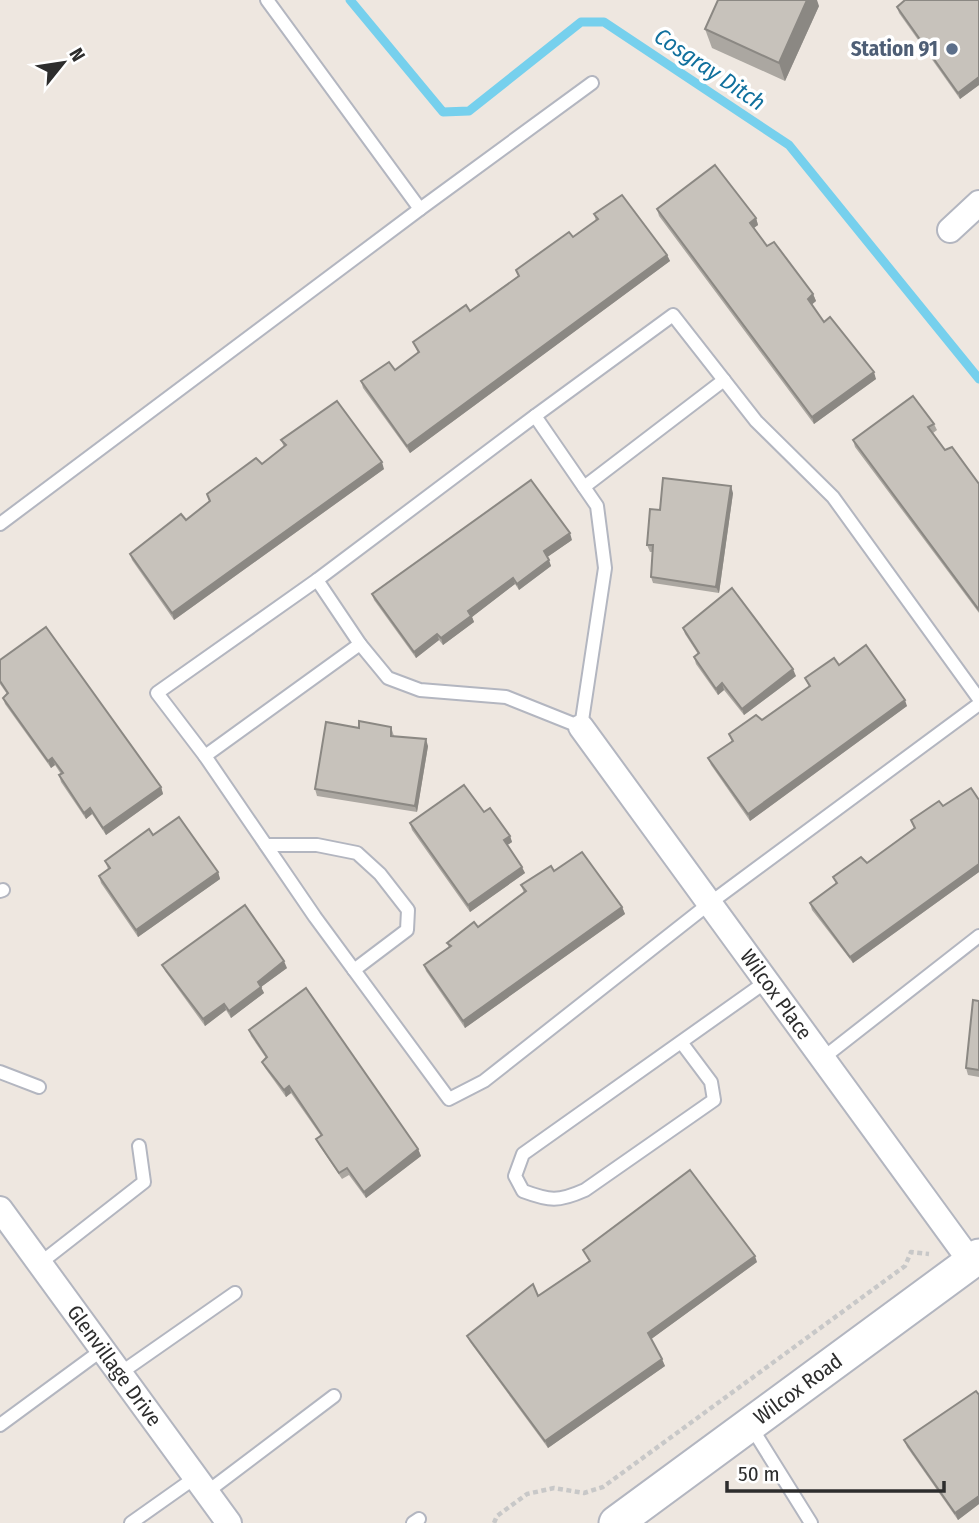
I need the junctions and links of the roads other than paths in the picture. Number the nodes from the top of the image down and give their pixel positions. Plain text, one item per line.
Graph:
1 (267, 0) edge
2 (592, 83) dead end
3 (979, 203) edge
4 (421, 209) junction
5 (950, 230) dead end
6 (724, 380) junction
7 (535, 416) junction
8 (584, 487) junction
9 (0, 524) edge
10 (317, 580) junction
11 (360, 644) junction
12 (979, 701) edge
13 (580, 727) junction
14 (205, 756) junction
15 (266, 845) junction
16 (710, 903) junction
17 (979, 936) edge
18 (354, 971) junction
19 (767, 981) junction
20 (681, 1042) junction
21 (823, 1058) junction
22 (0, 1072) edge
23 (39, 1087) dead end
24 (139, 1146) dead end
25 (2, 1217) edge
26 (971, 1258) edge
27 (39, 1264) junction
28 (235, 1293) dead end
29 (102, 1350) junction
30 (120, 1374) junction
31 (334, 1396) dead end
32 (0, 1425) edge
33 (750, 1425) junction
34 (201, 1484) junction
35 (131, 1523) edge
36 (229, 1523) edge
37 (617, 1523) edge
38 (811, 1523) edge

1 - 4 lane
2 - 4 lane
3 - 5 street
4 - 9 lane
6 - 7 lane
6 - 8 lane
6 - 12 lane
7 - 8 lane
7 - 10 lane
8 - 13 lane
10 - 11 lane
10 - 14 lane
11 - 13 lane
11 - 14 lane
12 - 16 lane
13 - 16 street, Wilcox Place
14 - 15 lane
15 - 18 lane
15 - 18 lane
16 - 18 lane
16 - 19 street, Wilcox Place
17 - 21 lane
19 - 20 lane
19 - 21 street, Wilcox Place
20 - 20 lane
21 - 26 street, Wilcox Place
22 - 23 lane
24 - 27 lane
25 - 27 street, Glenvillage Drive
26 - 33 street, Wilcox Road
27 - 29 street, Glenvillage Drive
28 - 30 lane
29 - 30 street, Glenvillage Drive
29 - 32 lane
30 - 34 street, Glenvillage Drive
31 - 34 lane
33 - 37 street, Wilcox Road
33 - 38 lane
34 - 35 lane
34 - 36 street, Glenvillage Drive

